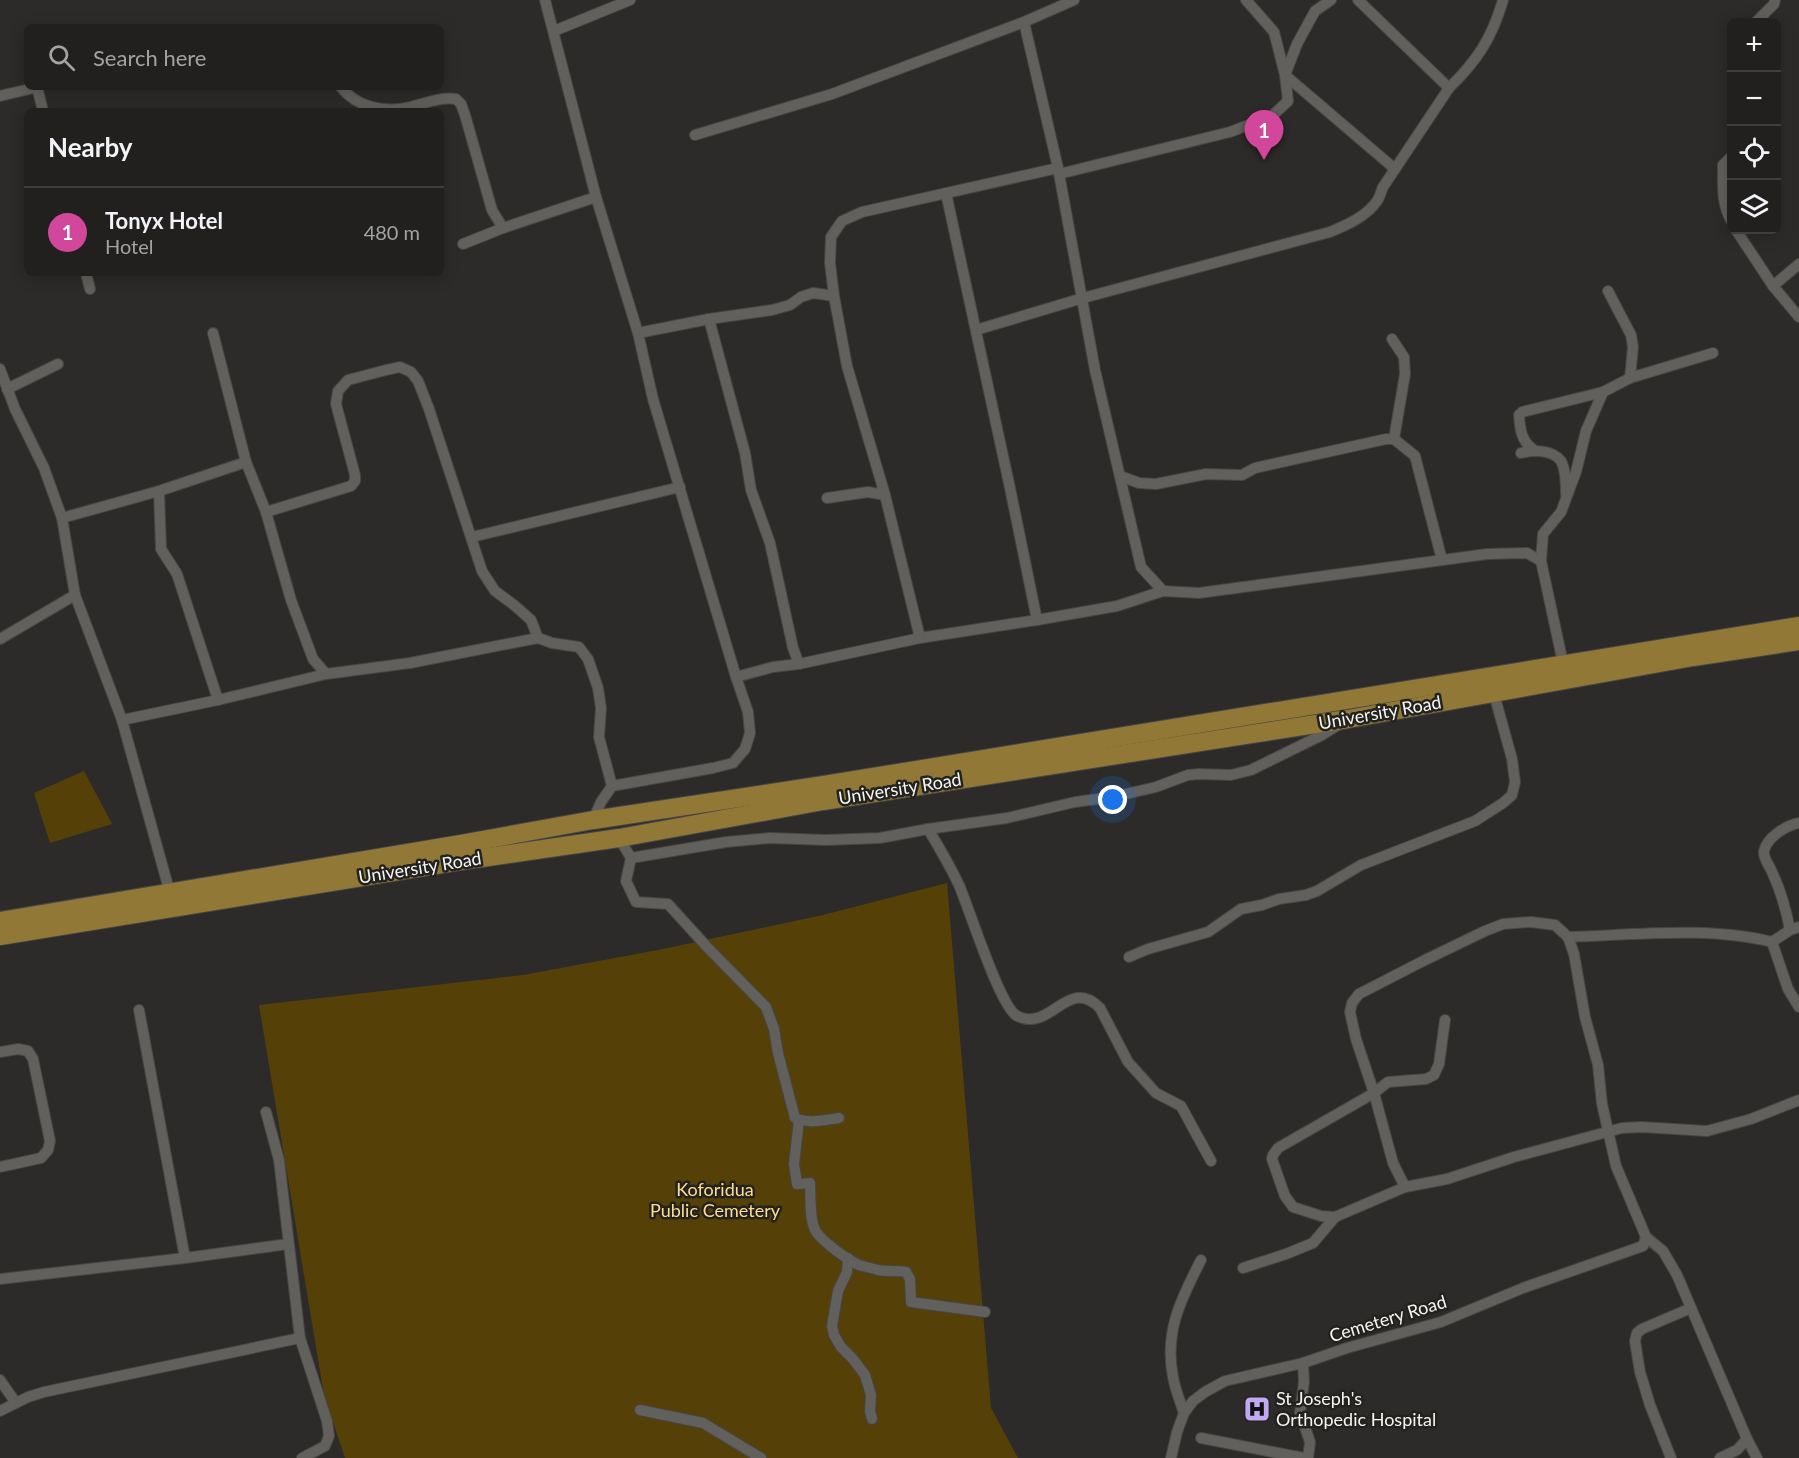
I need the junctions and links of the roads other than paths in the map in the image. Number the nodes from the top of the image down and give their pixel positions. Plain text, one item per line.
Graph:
1 (545, 0) edge
2 (630, 0) edge
3 (1074, 0) edge
4 (1246, 0) edge
5 (1331, 0) edge
6 (1358, 0) edge
7 (1503, 0) edge
8 (1775, 0) edge
9 (1760, 18) edge
10 (1024, 22) junction
11 (554, 31) junction
12 (1285, 75) junction
13 (1449, 88) junction
14 (25, 90) edge
15 (39, 90) edge
16 (343, 90) edge
17 (0, 96) edge
18 (42, 108) edge
19 (377, 108) edge
20 (394, 108) edge
21 (695, 135) dead end
22 (1727, 160) edge
23 (1395, 169) junction
24 (1058, 171) junction
25 (946, 193) junction
26 (596, 197) junction
27 (1727, 215) edge
28 (503, 228) junction
29 (1739, 234) edge
30 (463, 244) dead end
31 (1799, 264) edge
32 (87, 276) edge
33 (1773, 286) junction
34 (90, 289) dead end
35 (1608, 291) dead end
36 (834, 296) junction
37 (1083, 298) junction
38 (1799, 317) edge
39 (709, 319) junction
40 (976, 330) junction
41 (213, 333) dead end
42 (638, 333) junction
43 (1392, 339) dead end
44 (1713, 353) dead end
45 (58, 364) dead end
46 (0, 369) edge
47 (1629, 378) junction
48 (7, 389) junction
49 (1604, 392) junction
50 (1394, 439) junction
51 (1534, 450) junction
52 (1521, 453) dead end
53 (246, 462) junction
54 (1561, 462) junction
55 (1576, 472) junction
56 (1120, 476) junction
57 (680, 487) junction
58 (159, 491) junction
59 (885, 495) junction
60 (827, 498) dead end
61 (1567, 498) junction
62 (266, 512) junction
63 (62, 518) junction
64 (472, 537) junction
65 (1442, 560) junction
66 (1541, 561) junction
67 (1163, 591) junction
68 (75, 595) junction
69 (1037, 620) junction
70 (1799, 626) edge
71 (538, 638) junction
72 (920, 638) junction
73 (0, 639) edge
74 (1799, 640) edge
75 (1563, 663) junction
76 (799, 664) junction
77 (326, 674) junction
78 (736, 677) junction
79 (1494, 694) junction
80 (218, 700) junction
81 (1348, 719) junction
82 (122, 720) junction
83 (612, 786) junction
84 (593, 820) junction
85 (1799, 823) edge
86 (928, 829) junction
87 (619, 838) junction
88 (631, 858) junction
89 (170, 893) junction
90 (0, 921) edge
91 (1795, 928) edge
92 (0, 936) edge
93 (1568, 937) junction
94 (1772, 942) junction
95 (1129, 957) dead end
96 (1799, 1007) edge
97 (139, 1010) dead end
98 (1445, 1020) dead end
99 (0, 1052) edge
100 (1374, 1093) junction
101 (1799, 1100) edge
102 (266, 1112) dead end
103 (839, 1118) dead end
104 (799, 1120) junction
105 (1609, 1131) junction
106 (1211, 1161) dead end
107 (0, 1167) edge
108 (1405, 1187) junction
109 (1335, 1216) junction
110 (1646, 1237) junction
111 (288, 1244) junction
112 (185, 1258) junction
113 (848, 1258) junction
114 (1201, 1260) dead end
115 (1243, 1268) dead end
116 (0, 1278) edge
117 (1691, 1308) junction
118 (985, 1312) dead end
119 (300, 1338) junction
120 (1303, 1363) junction
121 (0, 1380) edge
122 (16, 1403) junction
123 (640, 1410) dead end
124 (0, 1411) edge
125 (1184, 1413) junction
126 (872, 1419) dead end
127 (1201, 1438) dead end
128 (1747, 1438) junction
129 (302, 1458) edge
130 (761, 1458) edge
131 (1171, 1458) edge
132 (1304, 1458) edge
133 (1308, 1458) edge
134 (1671, 1458) edge
135 (1719, 1458) edge
136 (1757, 1458) edge

1 - 11 street
2 - 11 street
3 - 10 street
4 - 12 street
5 - 12 street
6 - 13 street
7 - 13 street
8 - 9 street
10 - 21 street
10 - 24 street
11 - 26 street
12 - 23 street
12 - 24 street
13 - 23 street
14 - 17 street
15 - 18 street
16 - 19 street
20 - 28 street
22 - 27 street
23 - 37 street
24 - 25 street
24 - 37 street
25 - 36 street
25 - 40 street
26 - 28 street
26 - 42 street
28 - 30 street
29 - 33 street
31 - 33 street
32 - 34 street
33 - 38 street
35 - 47 street
36 - 39 street
36 - 59 street
37 - 40 street
37 - 56 street
39 - 42 street
39 - 76 street
40 - 69 street
41 - 53 street
42 - 57 street
43 - 50 street
44 - 47 street
45 - 48 street
46 - 48 street
47 - 49 street
48 - 63 street
49 - 51 street
49 - 55 street
50 - 56 street
50 - 65 street
51 - 52 street
51 - 54 street
53 - 58 street
53 - 62 street
54 - 55 street
54 - 61 street
55 - 61 street
56 - 67 street
57 - 64 street
57 - 78 street
58 - 63 street
58 - 80 street
59 - 60 street
59 - 72 street
61 - 66 street
62 - 64 street
62 - 77 street
63 - 68 street
64 - 71 street
65 - 66 street
65 - 67 street
66 - 75 street
67 - 69 street
68 - 73 street
68 - 82 street
69 - 72 street
70 - 75 highway, University Road
71 - 77 street
71 - 83 street
72 - 76 street
74 - 79 highway, University Road
75 - 84 highway, University Road
76 - 78 street
77 - 80 street
78 - 83 street
79 - 81 highway, University Road
79 - 95 street
80 - 82 street
81 - 86 street
81 - 87 highway, University Road
82 - 89 street
83 - 84 street
84 - 89 highway, University Road
85 - 91 street
86 - 88 street
86 - 106 street
87 - 88 street
87 - 92 highway, University Road
88 - 104 street
89 - 90 highway, University Road
91 - 94 street
93 - 94 street
93 - 100 street
93 - 105 street
94 - 96 street
97 - 112 street
98 - 100 street
99 - 107 street
100 - 108 street
100 - 109 street
101 - 105 street
102 - 111 street
103 - 104 street
104 - 113 street
105 - 108 street
105 - 110 street
108 - 109 street
109 - 115 street
110 - 117 street
110 - 120 street, Cemetery Road
111 - 112 street
111 - 119 street
112 - 116 street
113 - 118 street
113 - 126 street
114 - 125 street
117 - 128 street
117 - 134 street
119 - 122 street
119 - 129 street
120 - 125 street, Cemetery Road
120 - 133 street
121 - 122 street
122 - 124 street
123 - 130 street
125 - 131 street, Cemetery Road
127 - 132 street
128 - 135 street
128 - 136 street

